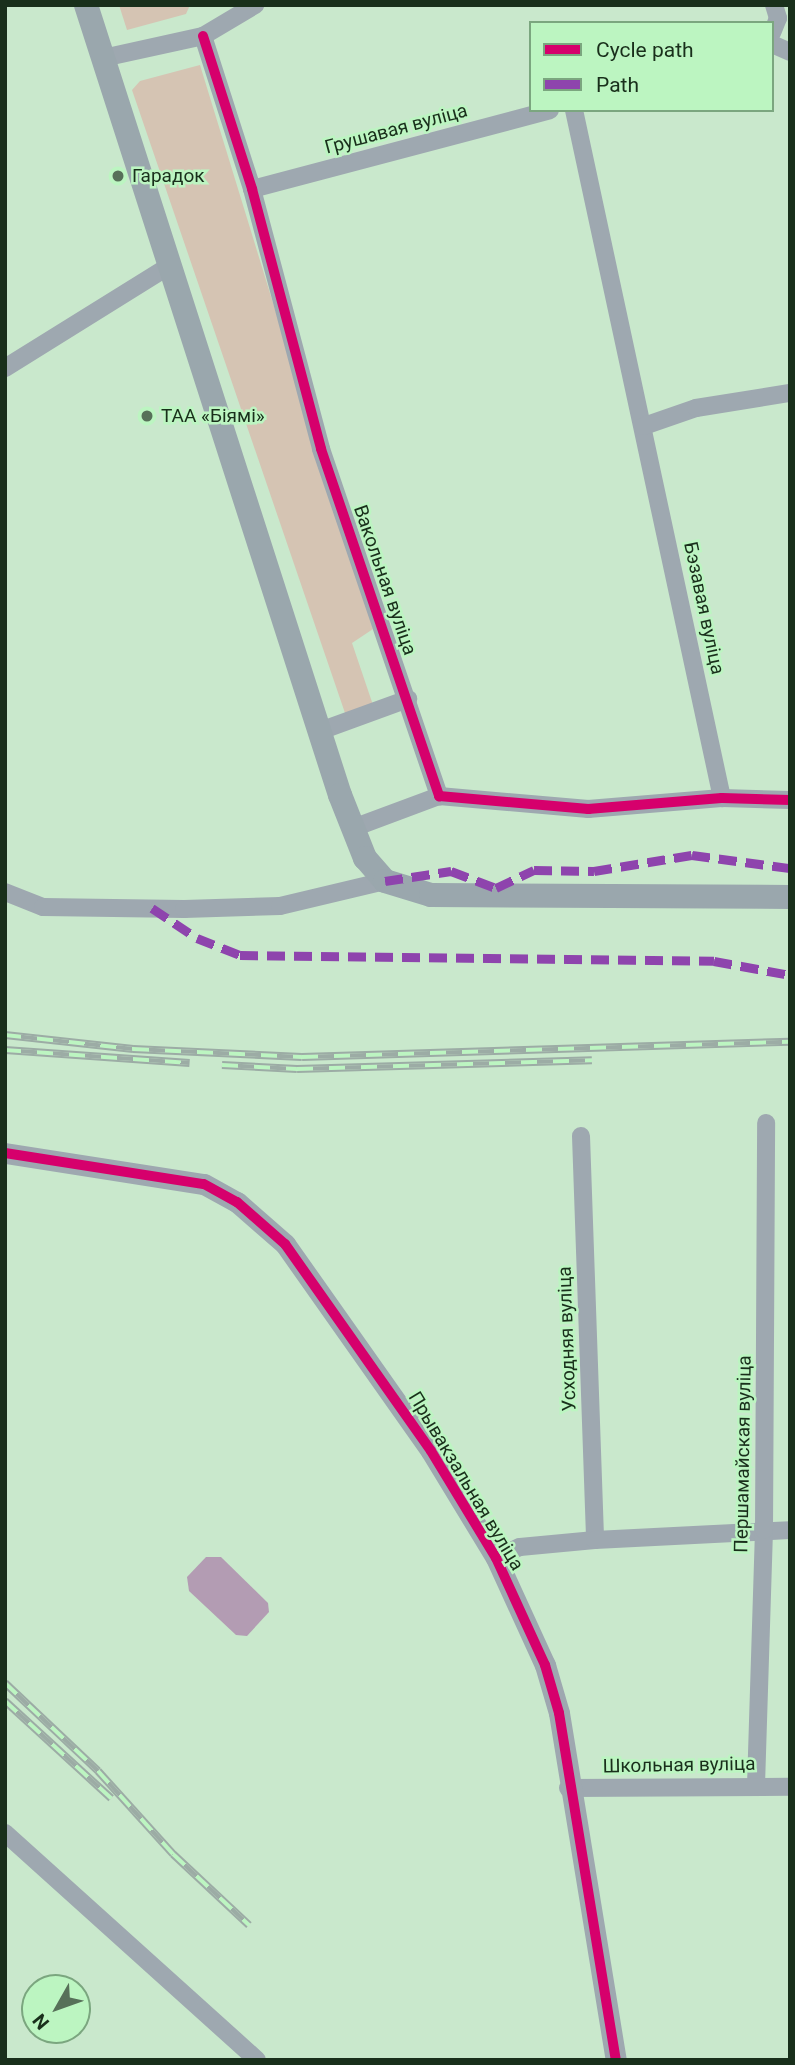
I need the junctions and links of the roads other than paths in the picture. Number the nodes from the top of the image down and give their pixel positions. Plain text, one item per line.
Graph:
1 (86, 5) edge
2 (255, 5) edge
3 (774, 5) edge
4 (774, 28) edge
5 (203, 36) junction
6 (774, 45) edge
7 (790, 52) edge
8 (103, 58) junction
9 (542, 112) edge
10 (575, 112) edge
11 (252, 189) junction
12 (167, 267) junction
13 (5, 368) edge
14 (790, 393) edge
15 (644, 426) junction
16 (408, 699) junction
17 (320, 731) junction
18 (439, 796) junction
19 (722, 798) junction
20 (790, 800) edge
21 (353, 828) junction
22 (386, 881) junction
23 (5, 892) edge
24 (790, 897) edge
25 (766, 1123) dead end
26 (581, 1136) dead end
27 (5, 1153) edge
28 (790, 1530) edge
29 (764, 1531) junction
30 (595, 1540) junction
31 (496, 1558) junction
32 (755, 1785) junction
33 (790, 1787) edge
34 (568, 1788) junction
35 (5, 1833) edge
36 (257, 2060) edge
37 (616, 2060) edge

1 - 8 main road
2 - 5 street
3 - 4 street
5 - 8 street
5 - 11 street, Вакольная вуліца
6 - 7 street
8 - 12 main road
9 - 11 street, Грушавая вуліца
10 - 15 street, Бэзавая вуліца
11 - 16 street, Вакольная вуліца
12 - 13 street
12 - 17 main road
14 - 15 street
15 - 19 street, Бэзавая вуліца
16 - 17 street
16 - 18 street, Вакольная вуліца
17 - 21 main road
18 - 19 street
18 - 21 street
19 - 20 street
21 - 22 main road
22 - 23 street
22 - 24 main road
25 - 29 street, Першамайская вуліца
26 - 30 street, Усходняя вуліца
27 - 31 street, Прывакзальная вуліца
28 - 29 street
29 - 30 street
29 - 32 street, Першамайская вуліца
30 - 31 street
31 - 34 street, Прывакзальная вуліца
32 - 33 street, Школьная вуліца
32 - 34 street, Школьная вуліца
34 - 37 street, Прывакзальная вуліца
35 - 36 street

